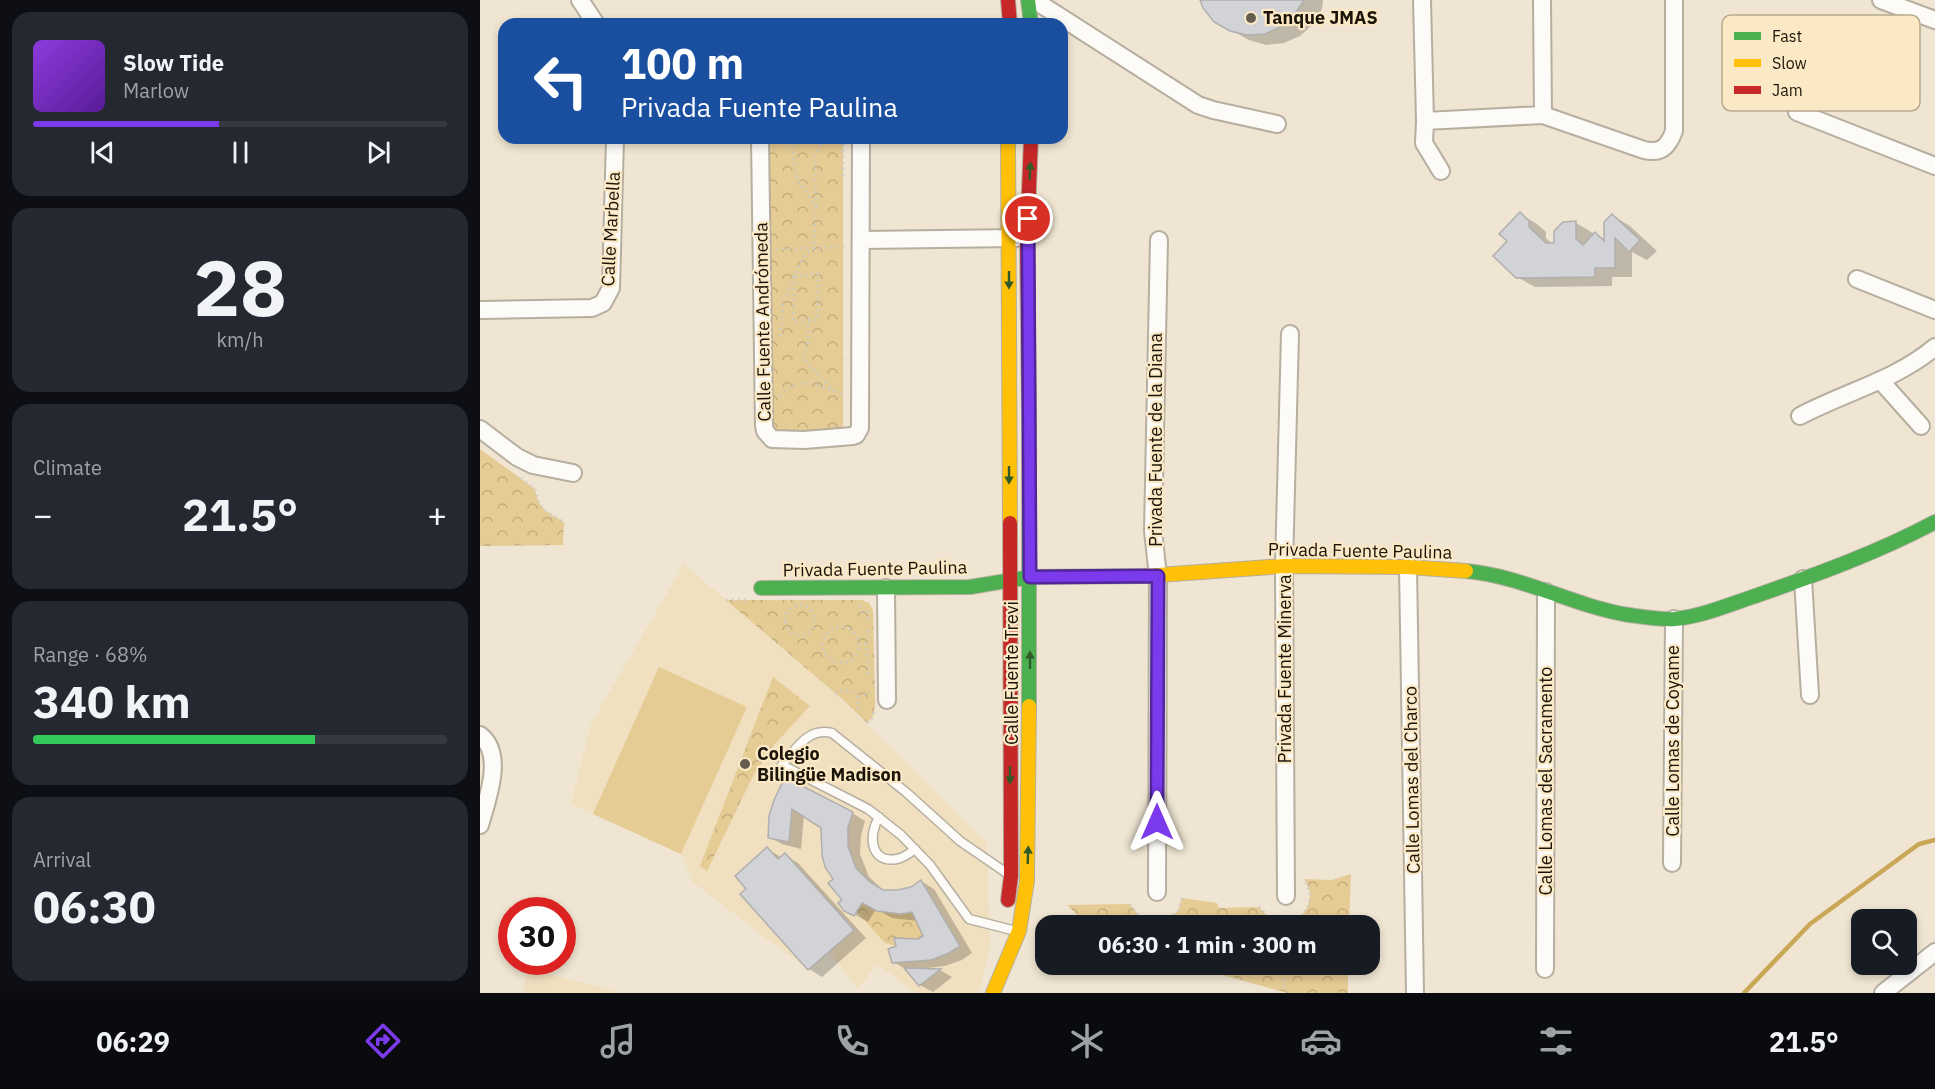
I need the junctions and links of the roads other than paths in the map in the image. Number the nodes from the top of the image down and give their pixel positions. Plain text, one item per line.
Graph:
1 (580, 0) edge
2 (1008, 0) edge
3 (1028, 0) edge
4 (1034, 0) edge
5 (1422, 0) edge
6 (1542, 0) edge
7 (1674, 0) edge
8 (1881, 0) edge
9 (592, 18) edge
10 (1010, 18) edge
11 (1030, 18) edge
12 (1062, 18) edge
13 (1935, 20) edge
14 (1068, 22) edge
15 (1797, 111) dead end
16 (1543, 115) junction
17 (1425, 121) junction
18 (1277, 124) dead end
19 (615, 144) edge
20 (760, 144) edge
21 (861, 144) edge
22 (1008, 144) edge
23 (1031, 144) edge
24 (1935, 166) edge
25 (1441, 171) dead end
26 (1009, 238) junction
27 (1027, 239) junction
28 (862, 240) junction
29 (1159, 240) dead end
30 (1857, 279) dead end
31 (480, 310) edge
32 (1935, 310) edge
33 (1290, 334) dead end
34 (1935, 347) edge
35 (1880, 381) junction
36 (1800, 416) dead end
37 (1921, 426) dead end
38 (480, 429) edge
39 (573, 473) dead end
40 (1935, 522) edge
41 (1284, 566) junction
42 (1408, 567) junction
43 (1158, 576) junction
44 (1030, 577) junction
45 (1803, 579) junction
46 (1009, 580) junction
47 (761, 588) dead end
48 (886, 588) junction
49 (1546, 592) junction
50 (1674, 619) junction
51 (1810, 695) dead end
52 (878, 701) road end
53 (480, 735) edge
54 (879, 818) junction
55 (480, 825) edge
56 (915, 849) junction
57 (1672, 863) dead end
58 (1011, 876) junction
59 (1027, 881) junction
60 (1157, 892) dead end
61 (1286, 896) dead end
62 (1012, 930) junction
63 (1935, 952) edge
64 (1545, 969) dead end
65 (993, 993) edge
66 (1415, 993) edge
67 (1883, 993) edge

1 - 9 street
2 - 10 street
3 - 11 street
4 - 12 street
5 - 17 street
6 - 16 street
7 - 16 street
8 - 13 street
14 - 18 street
15 - 24 street
16 - 17 street
17 - 25 street
19 - 31 street, Calle Marbella
20 - 28 street, Calle Fuente Andrómeda
21 - 28 street, Calle Fuente Andrómeda
22 - 26 street, Calle Fuente Trevi
27 -> 23 street, Calle Fuente Trevi
26 - 27 street
26 - 28 street
26 -> 46 street, Calle Fuente Trevi
27 - 44 street, Calle Fuente Trevi
29 - 43 street, Privada Fuente de la Diana
30 - 32 street
33 - 41 street, Privada Fuente Minerva
34 - 35 street
35 - 36 street
35 - 37 street
38 - 39 street
40 - 45 street, Privada Fuente Paulina
41 - 42 street, Privada Fuente Paulina
41 - 43 street, Privada Fuente Paulina
41 - 61 street, Privada Fuente Minerva
42 - 49 street, Privada Fuente Paulina
42 - 66 street, Calle Lomas del Charco
43 - 44 street, Privada Fuente Paulina
43 - 60 street, Privada Fuente de la Diana
44 - 46 street, Privada Fuente Paulina
59 -> 44 street, Calle Fuente Trevi
45 - 50 street, Privada Fuente Paulina
45 - 51 street
46 - 48 street, Privada Fuente Paulina
46 -> 58 street, Calle Fuente Trevi
47 - 48 street, Privada Fuente Paulina
48 - 52 street
49 - 50 street, Privada Fuente Paulina
49 - 64 street, Calle Lomas del Sacramento
50 - 57 street, Calle Lomas de Coyame
53 - 55 street
54 - 56 lane
54 - 56 lane
54 - 58 lane
56 - 62 lane
58 - 59 lane
58 - 62 street, Calle Fuente Trevi
59 - 62 street, Calle Fuente Trevi
62 - 65 street, Calle Fuente Trevi
63 - 67 street

